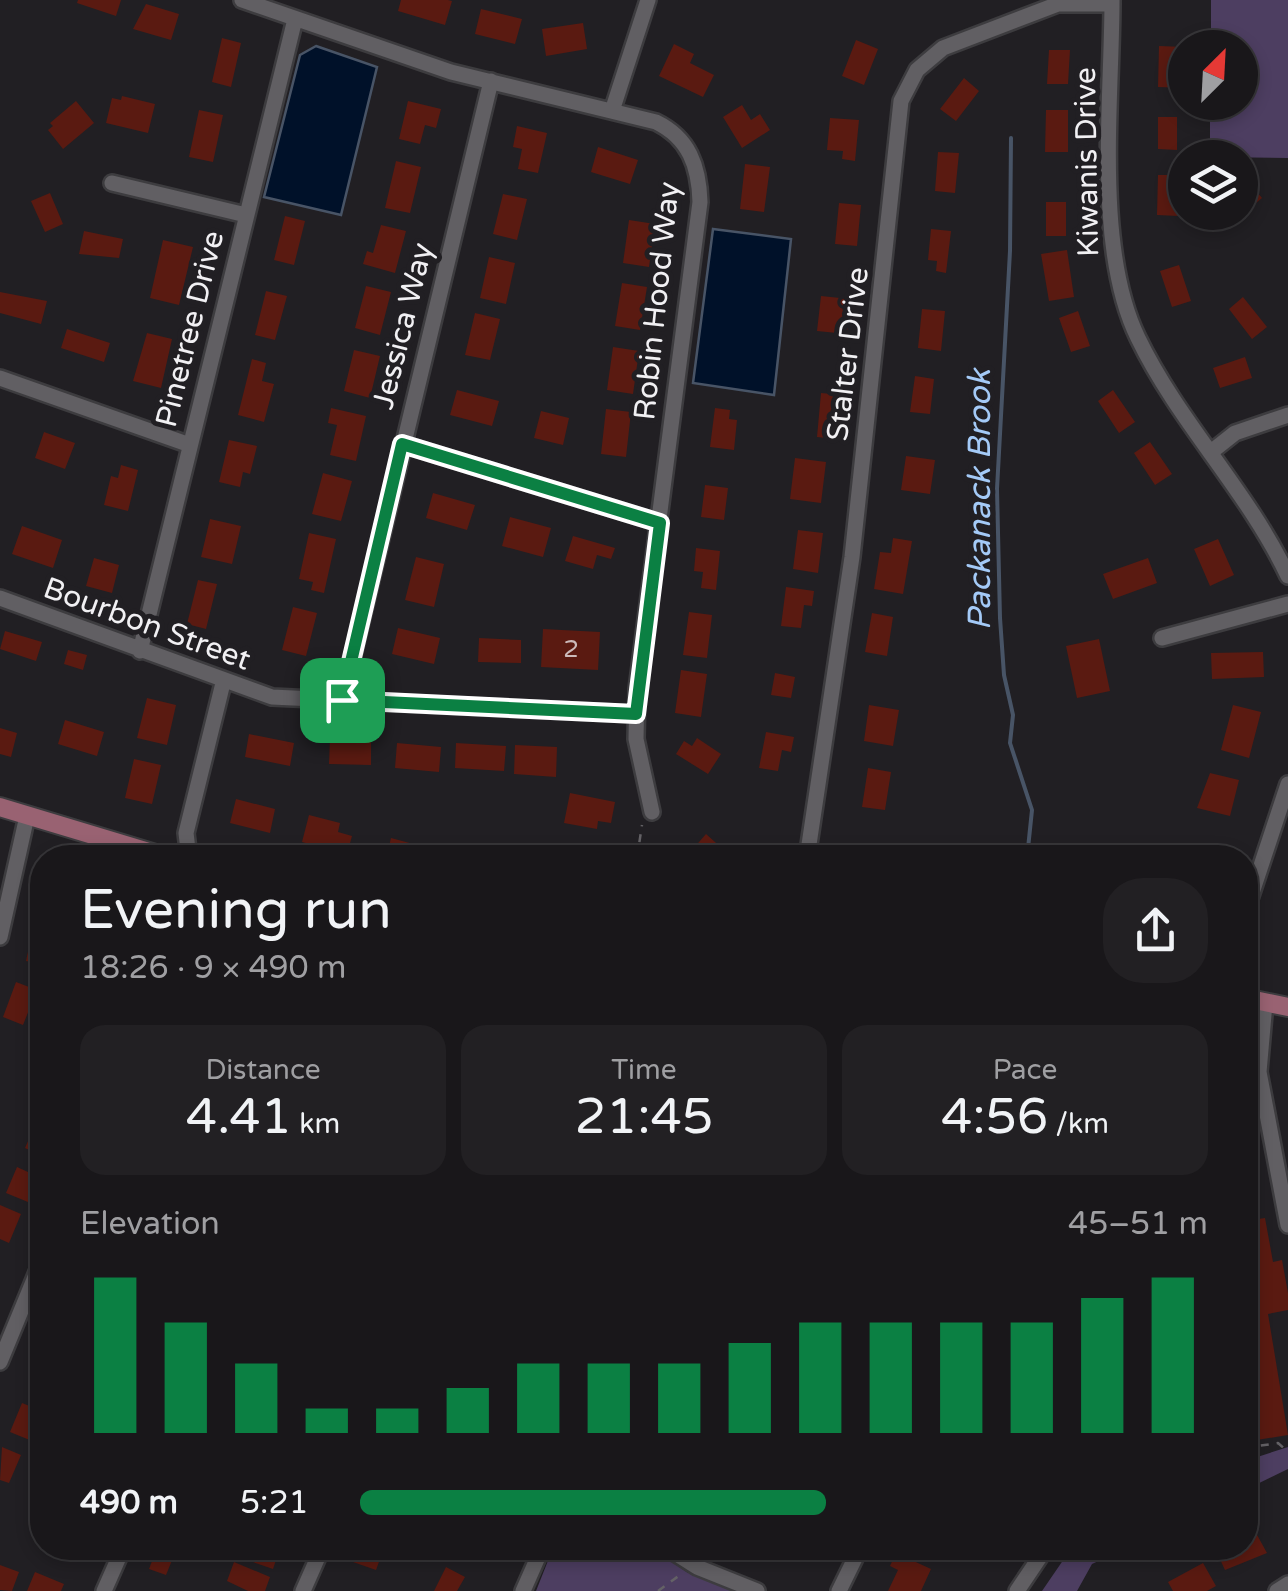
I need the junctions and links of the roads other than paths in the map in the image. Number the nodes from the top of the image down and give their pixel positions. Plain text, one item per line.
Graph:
1 (242, 0) edge
2 (648, 0) edge
3 (1112, 2) edge
4 (295, 19) junction
5 (490, 81) junction
6 (612, 111) junction
7 (112, 183) dead end
8 (246, 215) junction
9 (0, 378) edge
10 (1288, 414) edge
11 (402, 444) junction
12 (190, 445) junction
13 (1211, 452) junction
14 (660, 523) junction
15 (1288, 576) edge
16 (0, 598) edge
17 (1288, 604) edge
18 (1162, 638) dead end
19 (140, 651) junction
20 (223, 683) junction
21 (342, 700) junction
22 (636, 714) junction
23 (1288, 784) edge
24 (0, 808) edge
25 (652, 812) road end
26 (27, 816) junction
27 (125, 845) edge
28 (187, 845) edge
29 (809, 845) edge
30 (1258, 875) edge
31 (0, 937) edge
32 (1258, 1001) edge
33 (1265, 1002) junction
34 (1288, 1007) edge
35 (1288, 1225) edge
36 (30, 1289) edge
37 (0, 1362) edge
38 (118, 1560) edge
39 (317, 1560) edge
40 (536, 1560) edge
41 (685, 1560) edge
42 (854, 1560) edge
43 (1038, 1560) edge
44 (1288, 1584) edge
45 (104, 1591) edge
46 (303, 1591) edge
47 (522, 1591) edge
48 (757, 1591) edge
49 (839, 1591) edge
50 (1017, 1591) edge
51 (1278, 1591) edge

1 - 4 street, Robin Hood Way
2 - 6 street
3 - 13 street, Kiwanis Drive
3 - 29 street, Stalter Drive
4 - 5 street, Robin Hood Way
4 - 8 street, Pinetree Drive
5 - 6 street, Robin Hood Way
5 - 11 street, Jessica Way
6 - 14 street, Robin Hood Way
7 - 8 street
8 - 12 street, Pinetree Drive
9 - 12 street
10 - 13 street
11 - 14 street
11 - 21 street, Jessica Way
12 - 19 street, Pinetree Drive
13 - 15 street, Kiwanis Drive
14 - 22 street, Robin Hood Way
16 - 19 street, Bourbon Street
17 - 18 street
19 - 20 street, Bourbon Street
20 - 21 street, Bourbon Street
20 - 28 street
21 - 22 street, Bourbon Street
22 - 25 street, Robin Hood Way
23 - 30 street
24 - 26 main road
26 - 27 main road
26 - 31 street
32 - 33 main road
33 - 34 main road
33 - 35 street
36 - 37 street
38 - 45 street
39 - 46 street
40 - 47 street
41 - 48 street
42 - 49 street
43 - 50 street
44 - 51 street

